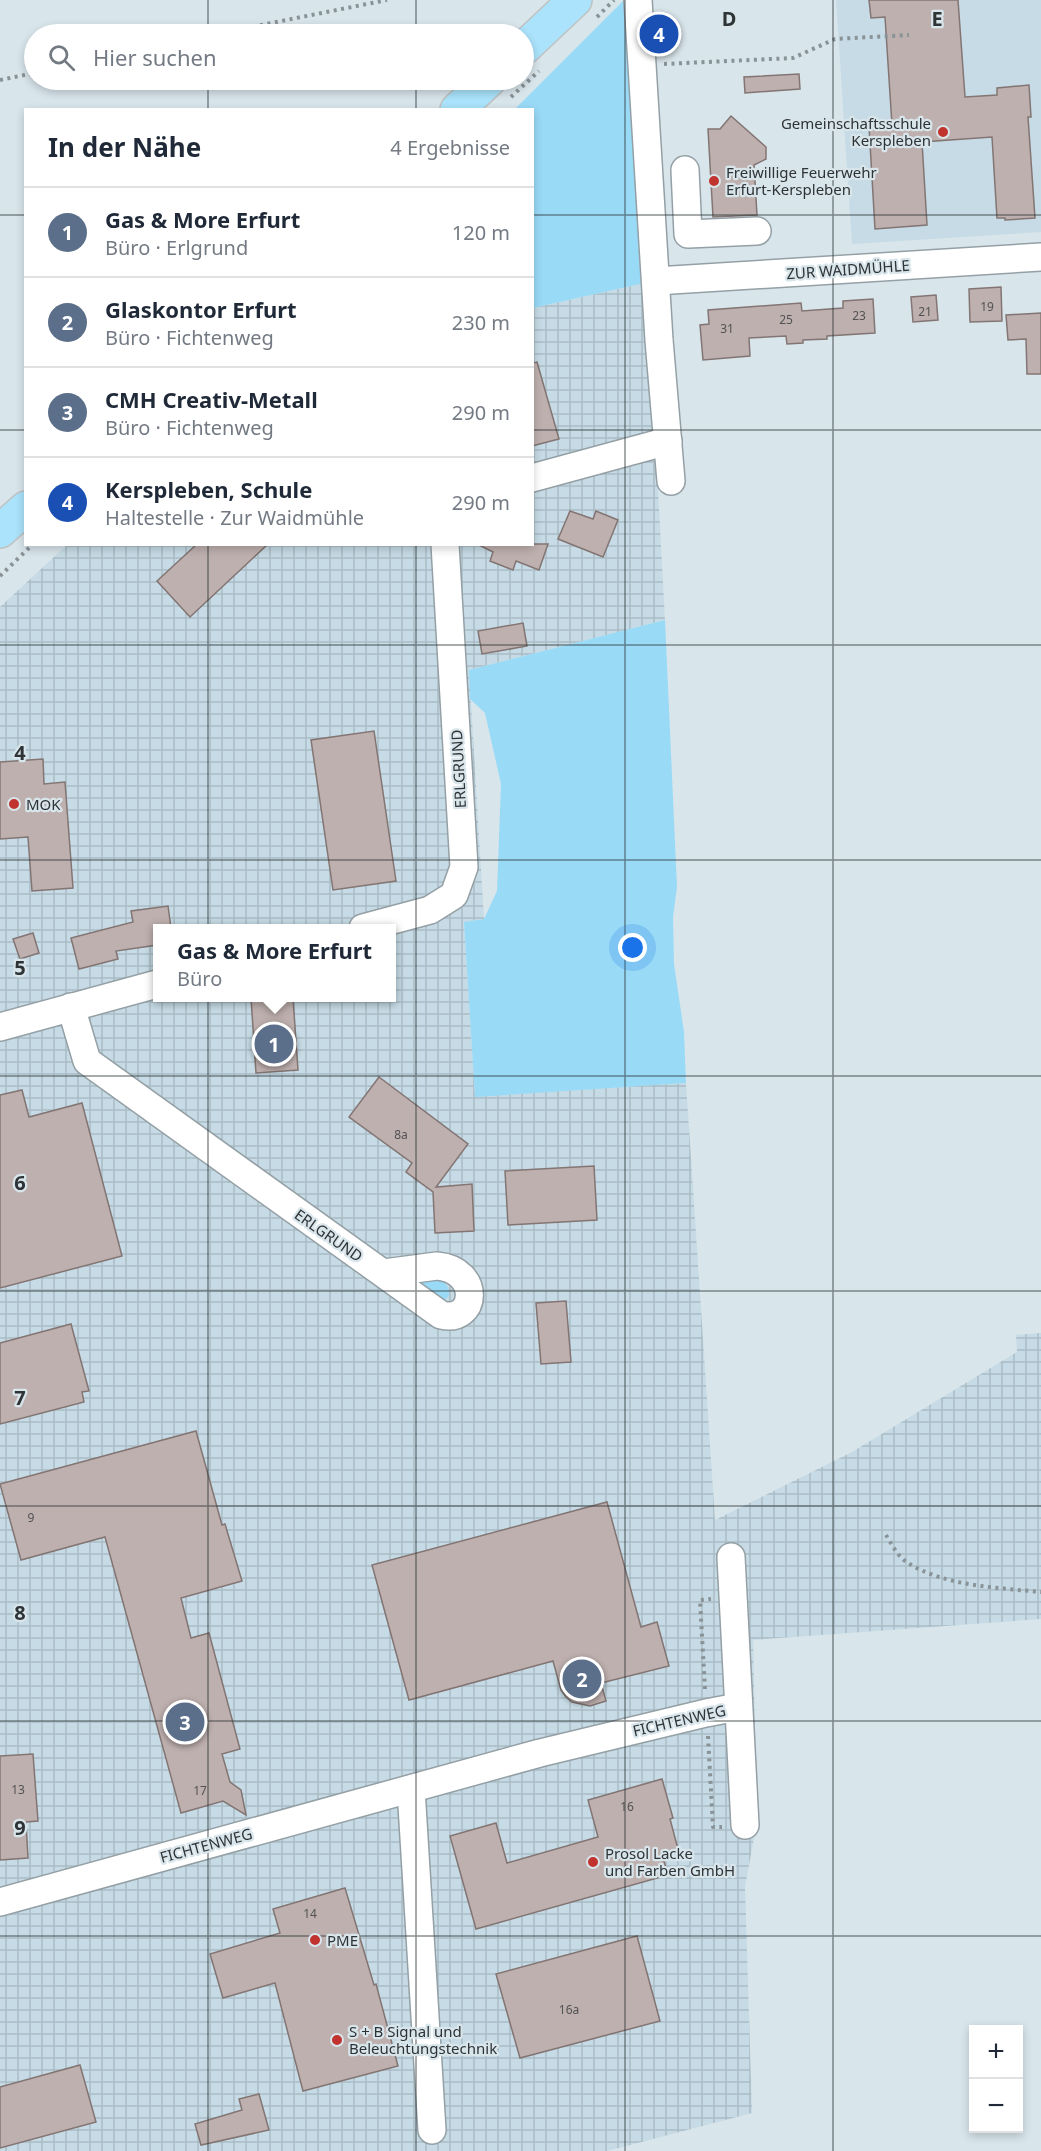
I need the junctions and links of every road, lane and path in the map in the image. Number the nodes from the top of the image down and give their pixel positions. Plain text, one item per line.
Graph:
1 (387, 0) edge
2 (575, 0) edge
3 (638, 0) edge
4 (266, 24) edge
5 (909, 35) dead end
6 (534, 39) edge
7 (642, 66) junction
8 (24, 75) edge
9 (0, 80) edge
10 (478, 90) edge
11 (459, 108) edge
12 (685, 170) dead end
13 (687, 196) junction
14 (651, 198) junction
15 (758, 231) dead end
16 (1041, 257) edge
17 (656, 281) junction
18 (668, 441) junction
19 (534, 477) edge
20 (671, 481) dead end
21 (24, 510) edge
22 (0, 531) edge
23 (31, 546) edge
24 (445, 546) edge
25 (0, 576) edge
26 (378, 924) edge
27 (153, 985) edge
28 (71, 1007) junction
29 (0, 1027) edge
30 (384, 1273) dead end
31 (886, 1535) dead end
32 (731, 1557) dead end
33 (1041, 1592) edge
34 (738, 1707) junction
35 (411, 1789) junction
36 (745, 1825) dead end
37 (0, 1902) edge
38 (432, 2130) dead end

1 - 4 path
2 - 6 main road
3 - 7 street
5 - 7 path
7 - 14 street
8 - 9 path
10 - 11 main road
12 - 13 street
13 - 14 street
13 - 15 street
14 - 17 street
16 - 17 street, ZUR WAIDMÜHLE
17 - 18 street
18 - 19 street
18 - 20 street
21 - 22 main road
23 - 25 path
24 - 26 street, ERLGRUND
27 - 28 street
28 - 29 street
28 - 30 street, ERLGRUND
31 - 33 path
32 - 34 street, FICHTENWEG
34 - 35 street, FICHTENWEG
34 - 36 street, FICHTENWEG
35 - 37 street, FICHTENWEG
35 - 38 street

